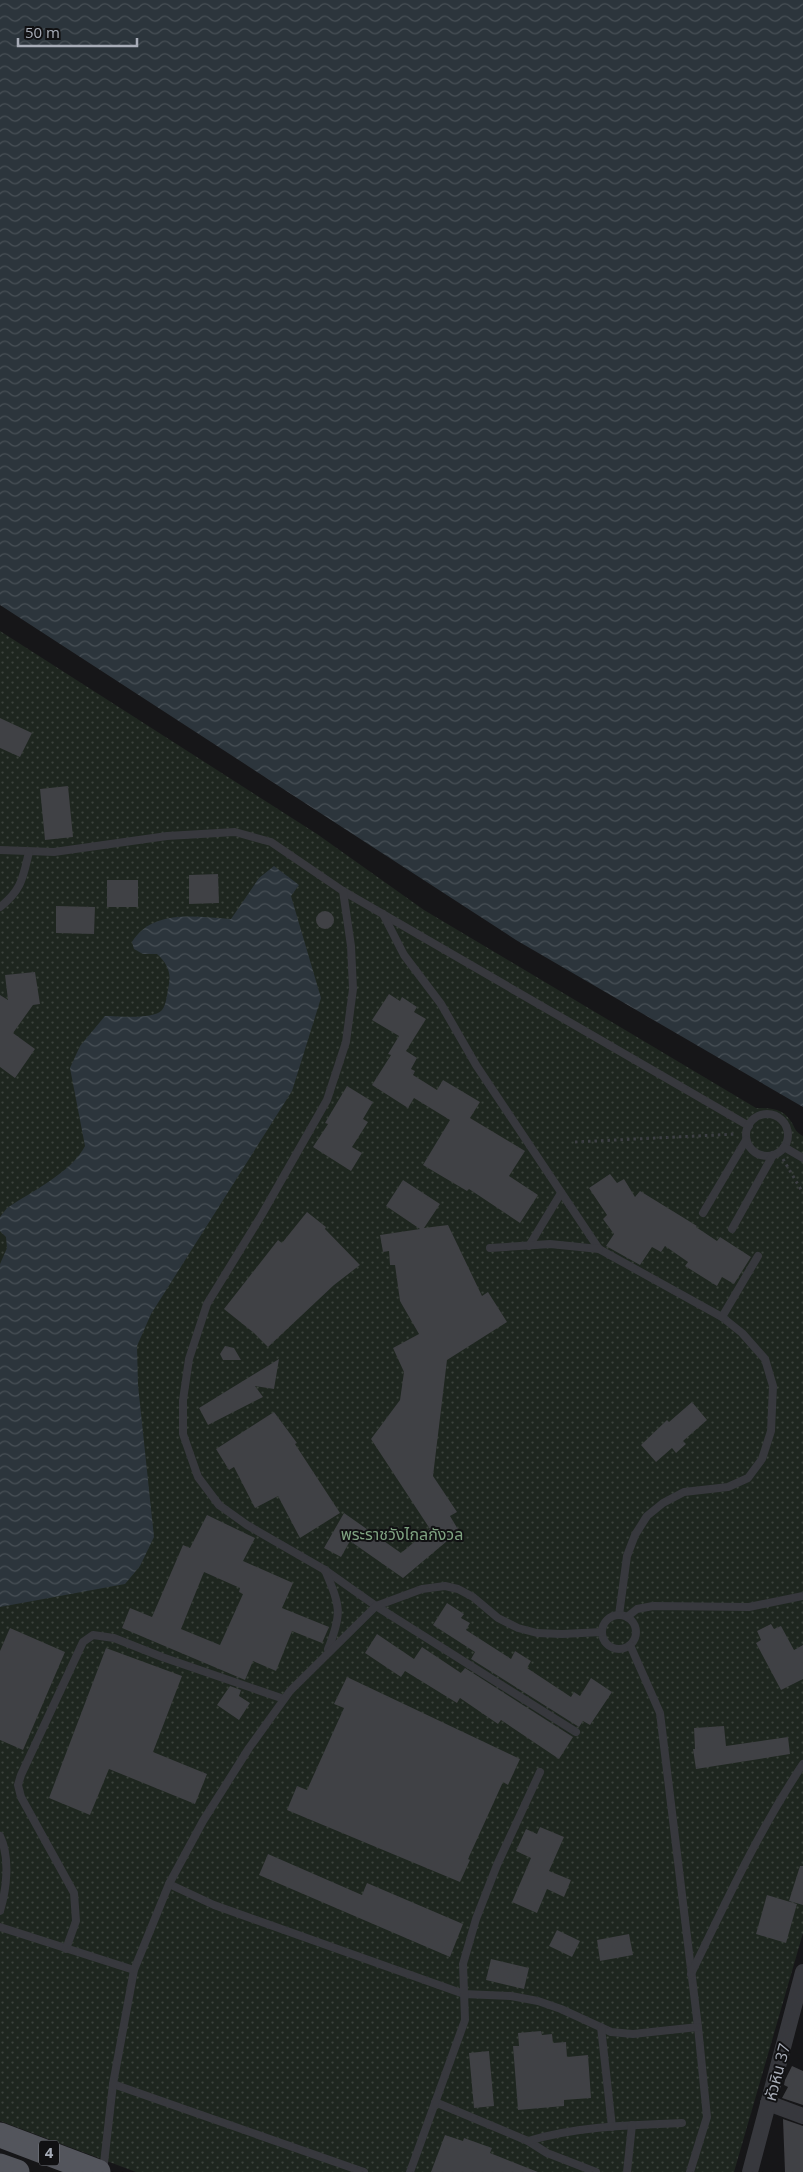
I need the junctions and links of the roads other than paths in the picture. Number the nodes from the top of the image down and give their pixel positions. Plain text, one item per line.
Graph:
1 (0, 850) edge
2 (29, 852) junction
3 (343, 891) junction
4 (0, 906) edge
5 (383, 914) junction
6 (747, 1133) junction
7 (779, 1152) junction
8 (803, 1158) edge
9 (561, 1193) junction
10 (703, 1213) dead end
11 (732, 1229) dead end
12 (528, 1246) junction
13 (490, 1248) dead end
14 (599, 1249) junction
15 (758, 1256) dead end
16 (722, 1317) junction
17 (325, 1570) junction
18 (803, 1596) edge
19 (376, 1606) junction
20 (623, 1616) junction
21 (602, 1632) junction
22 (630, 1646) junction
23 (326, 1653) junction
24 (284, 1699) junction
25 (576, 1732) dead end
26 (803, 1764) edge
27 (540, 1772) dead end
28 (0, 1836) edge
29 (169, 1884) junction
30 (0, 1911) edge
31 (0, 1926) edge
32 (63, 1948) junction
33 (134, 1970) junction
34 (803, 1972) edge
35 (691, 1974) junction
36 (464, 1994) junction
37 (601, 2028) junction
38 (698, 2028) junction
39 (113, 2084) junction
40 (435, 2102) junction
41 (768, 2103) junction
42 (803, 2116) edge
43 (682, 2123) dead end
44 (632, 2125) junction
45 (612, 2127) junction
46 (0, 2135) edge
47 (528, 2141) junction
48 (98, 2172) edge
49 (103, 2172) edge
50 (364, 2172) edge
51 (410, 2172) edge
52 (596, 2172) edge
53 (627, 2172) edge
54 (690, 2172) edge
55 (750, 2172) edge

1 - 2 lane
2 - 3 lane
2 - 4 lane
3 - 5 lane
3 - 17 lane
5 - 6 lane
5 - 9 lane
6 - 7 lane
6 - 7 lane
6 - 10 lane
7 - 8 lane
7 - 11 lane
9 - 12 lane
9 - 14 lane
12 - 13 lane
12 - 14 lane
14 - 16 lane
15 - 16 lane
16 - 20 lane
17 - 19 lane
17 - 23 lane
18 - 20 lane
19 - 21 lane
19 - 23 lane
19 - 25 lane
20 - 21 lane
20 - 22 lane
21 - 22 lane
22 - 35 lane
23 - 24 lane
24 - 29 lane
24 - 32 lane
26 - 35 lane
27 - 36 lane
28 - 30 lane
29 - 33 lane
29 - 36 lane
31 - 32 lane
32 - 33 lane
33 - 39 lane
34 - 41 street, หัวหิน 37
35 - 38 lane
36 - 37 lane
36 - 40 lane
37 - 38 lane
37 - 45 lane
38 - 54 lane
39 - 49 lane
39 - 50 lane
40 - 47 lane
40 - 51 lane
41 - 42 street
41 - 55 street, หัวหิน 37
43 - 44 lane
44 - 45 lane
44 - 53 lane
45 - 47 lane
46 - 48 main road, 4
47 - 52 lane

